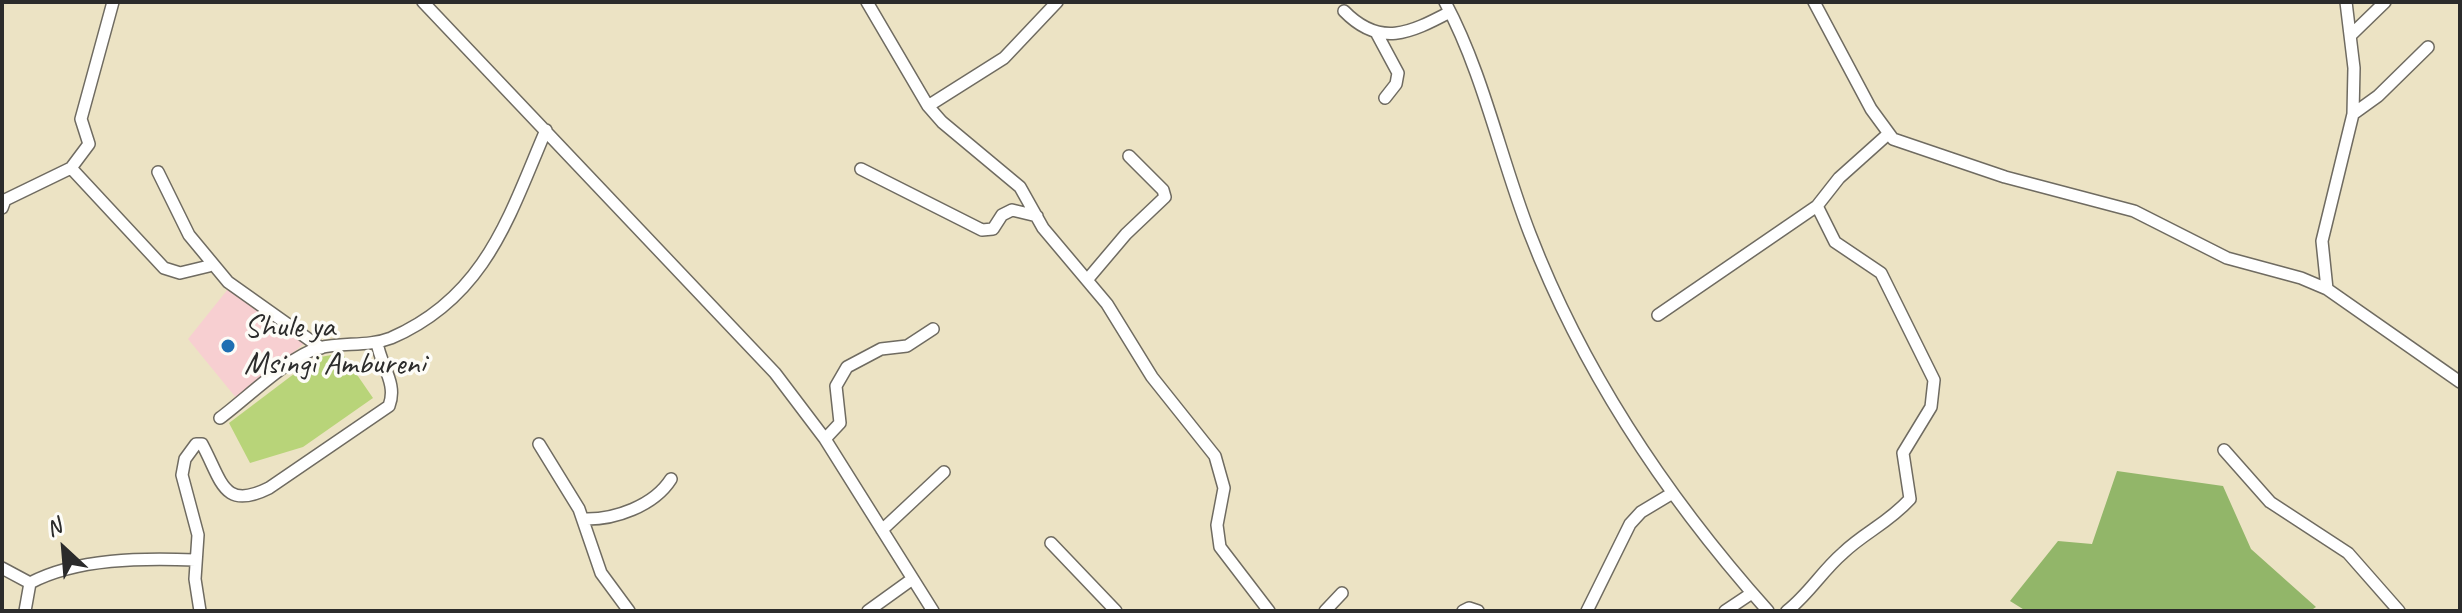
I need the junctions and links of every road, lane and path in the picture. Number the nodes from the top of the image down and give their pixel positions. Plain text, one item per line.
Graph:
1 (113, 2) edge
2 (867, 2) edge
3 (1057, 2) edge
4 (1814, 2) edge
5 (2346, 2) edge
6 (2385, 2) edge
7 (430, 4) edge
8 (1448, 7) edge
9 (1344, 11) dead end
10 (1377, 34) junction
11 (2351, 35) junction
12 (2428, 47) dead end
13 (1385, 98) dead end
14 (928, 106) junction
15 (2353, 114) junction
16 (546, 130) junction
17 (1887, 135) junction
18 (1129, 156) dead end
19 (71, 168) junction
20 (861, 169) dead end
21 (158, 172) dead end
22 (1817, 206) junction
23 (2, 208) edge
24 (1037, 216) junction
25 (209, 266) dead end
26 (1087, 280) junction
27 (2327, 289) junction
28 (1658, 315) dead end
29 (933, 329) dead end
30 (377, 342) junction
31 (321, 348) junction
32 (2460, 382) edge
33 (220, 418) dead end
34 (825, 439) junction
35 (539, 444) dead end
36 (2224, 450) dead end
37 (944, 472) dead end
38 (671, 479) dead end
39 (1671, 494) junction
40 (584, 519) junction
41 (882, 530) junction
42 (1051, 543) dead end
43 (195, 560) junction
44 (2, 568) edge
45 (911, 580) junction
46 (30, 583) junction
47 (1342, 593) dead end
48 (1752, 593) junction
49 (25, 611) edge
50 (200, 611) edge
51 (629, 611) edge
52 (868, 611) edge
53 (933, 611) edge
54 (1116, 611) edge
55 (1269, 611) edge
56 (1325, 611) edge
57 (1463, 611) edge
58 (1478, 611) edge
59 (1587, 611) edge
60 (1725, 611) edge
61 (1768, 611) edge
62 (1787, 611) edge
63 (2399, 611) edge

1 - 19 street
2 - 14 street
3 - 14 street
4 - 17 street
5 - 11 street
6 - 11 street
7 - 16 street
8 - 10 street
8 - 39 street
9 - 10 street
10 - 13 street
11 - 15 street
12 - 15 street
14 - 24 street
15 - 27 street
16 - 30 street
16 - 34 street
17 - 22 street
17 - 27 street
18 - 26 street
19 - 23 street
19 - 25 street
20 - 24 street
21 - 31 street
22 - 28 street
22 - 62 street
24 - 26 street
26 - 55 street
27 - 32 street
29 - 34 street
30 - 31 street
30 - 43 street
31 - 33 street
34 - 41 street
35 - 40 street
36 - 63 street
37 - 41 street
38 - 40 street
39 - 48 street
39 - 59 street
40 - 51 street
41 - 45 street
42 - 54 street
43 - 46 street
43 - 50 street
44 - 46 street
45 - 52 street
45 - 53 street
46 - 49 street
47 - 56 street
48 - 60 street
48 - 61 street
57 - 58 street

